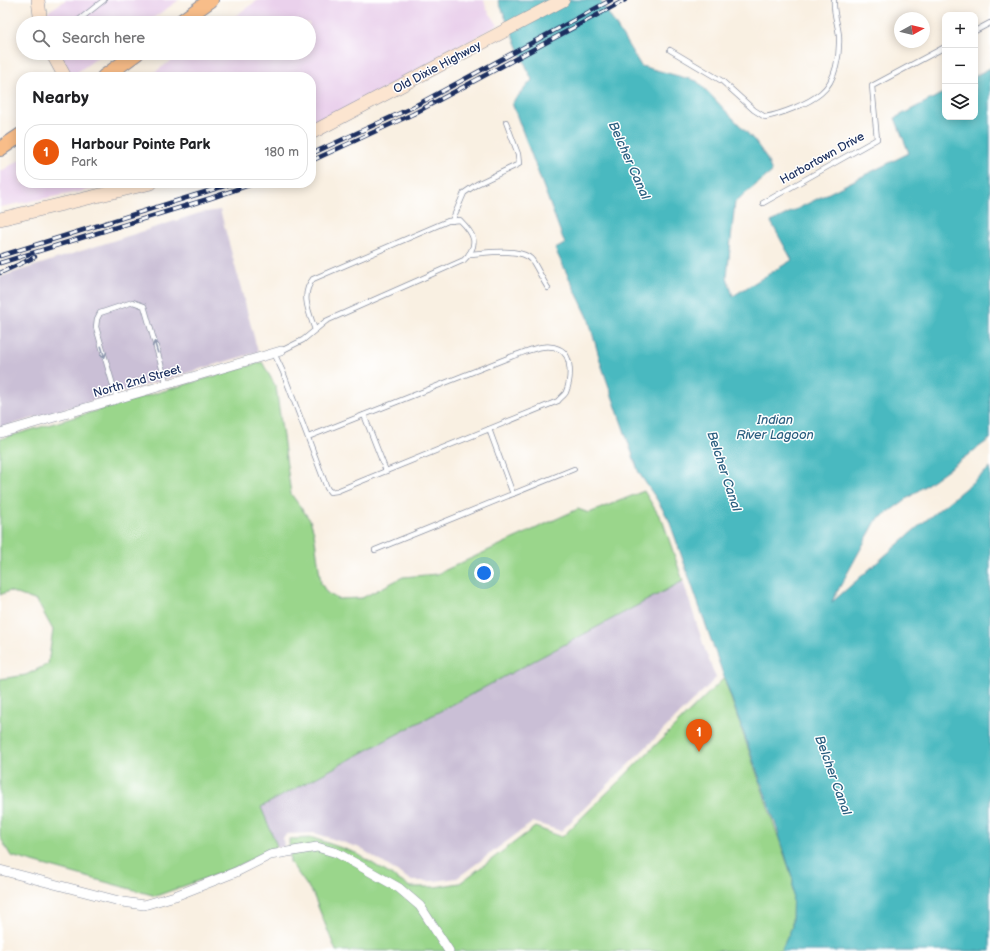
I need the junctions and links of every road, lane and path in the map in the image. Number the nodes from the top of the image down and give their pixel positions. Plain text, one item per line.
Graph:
1 (38, 0) edge
2 (104, 0) edge
3 (211, 0) edge
4 (563, 0) edge
5 (834, 0) edge
6 (40, 16) edge
7 (84, 16) edge
8 (189, 16) edge
9 (990, 23) edge
10 (978, 29) edge
11 (943, 48) edge
12 (670, 50) dead end
13 (56, 60) edge
14 (127, 60) edge
15 (62, 72) edge
16 (111, 72) edge
17 (506, 122) dead end
18 (316, 129) edge
19 (16, 138) edge
20 (0, 149) edge
21 (130, 188) edge
22 (763, 203) dead end
23 (0, 219) edge
24 (452, 221) junction
25 (470, 254) junction
26 (548, 288) dead end
27 (315, 330) junction
28 (277, 352) junction
29 (167, 385) junction
30 (117, 399) junction
31 (364, 415) junction
32 (489, 429) junction
33 (0, 434) edge
34 (308, 437) junction
35 (574, 469) dead end
36 (386, 471) junction
37 (513, 494) junction
38 (375, 550) dead end
39 (0, 870) edge
40 (449, 951) edge

1 - 6 street
2 - 7 lane
3 - 8 main road
4 - 18 street, Old Dixie Highway
5 - 12 lane
9 - 10 lane
11 - 22 lane, Harbortown Drive
13 - 15 street
14 - 16 main road
17 - 24 lane
19 - 20 main road
21 - 23 street
24 - 25 lane
24 - 27 lane
25 - 26 lane
25 - 27 lane
27 - 28 lane
28 - 29 street, North 2nd Street
28 - 34 lane
29 - 30 street, North 2nd Street
29 -> 30 lane
30 - 33 street, North 2nd Street
31 - 32 lane
31 - 34 lane
31 - 36 lane
32 - 36 lane
32 - 37 lane
34 - 36 lane
35 - 37 lane
37 - 38 lane
39 - 40 street

